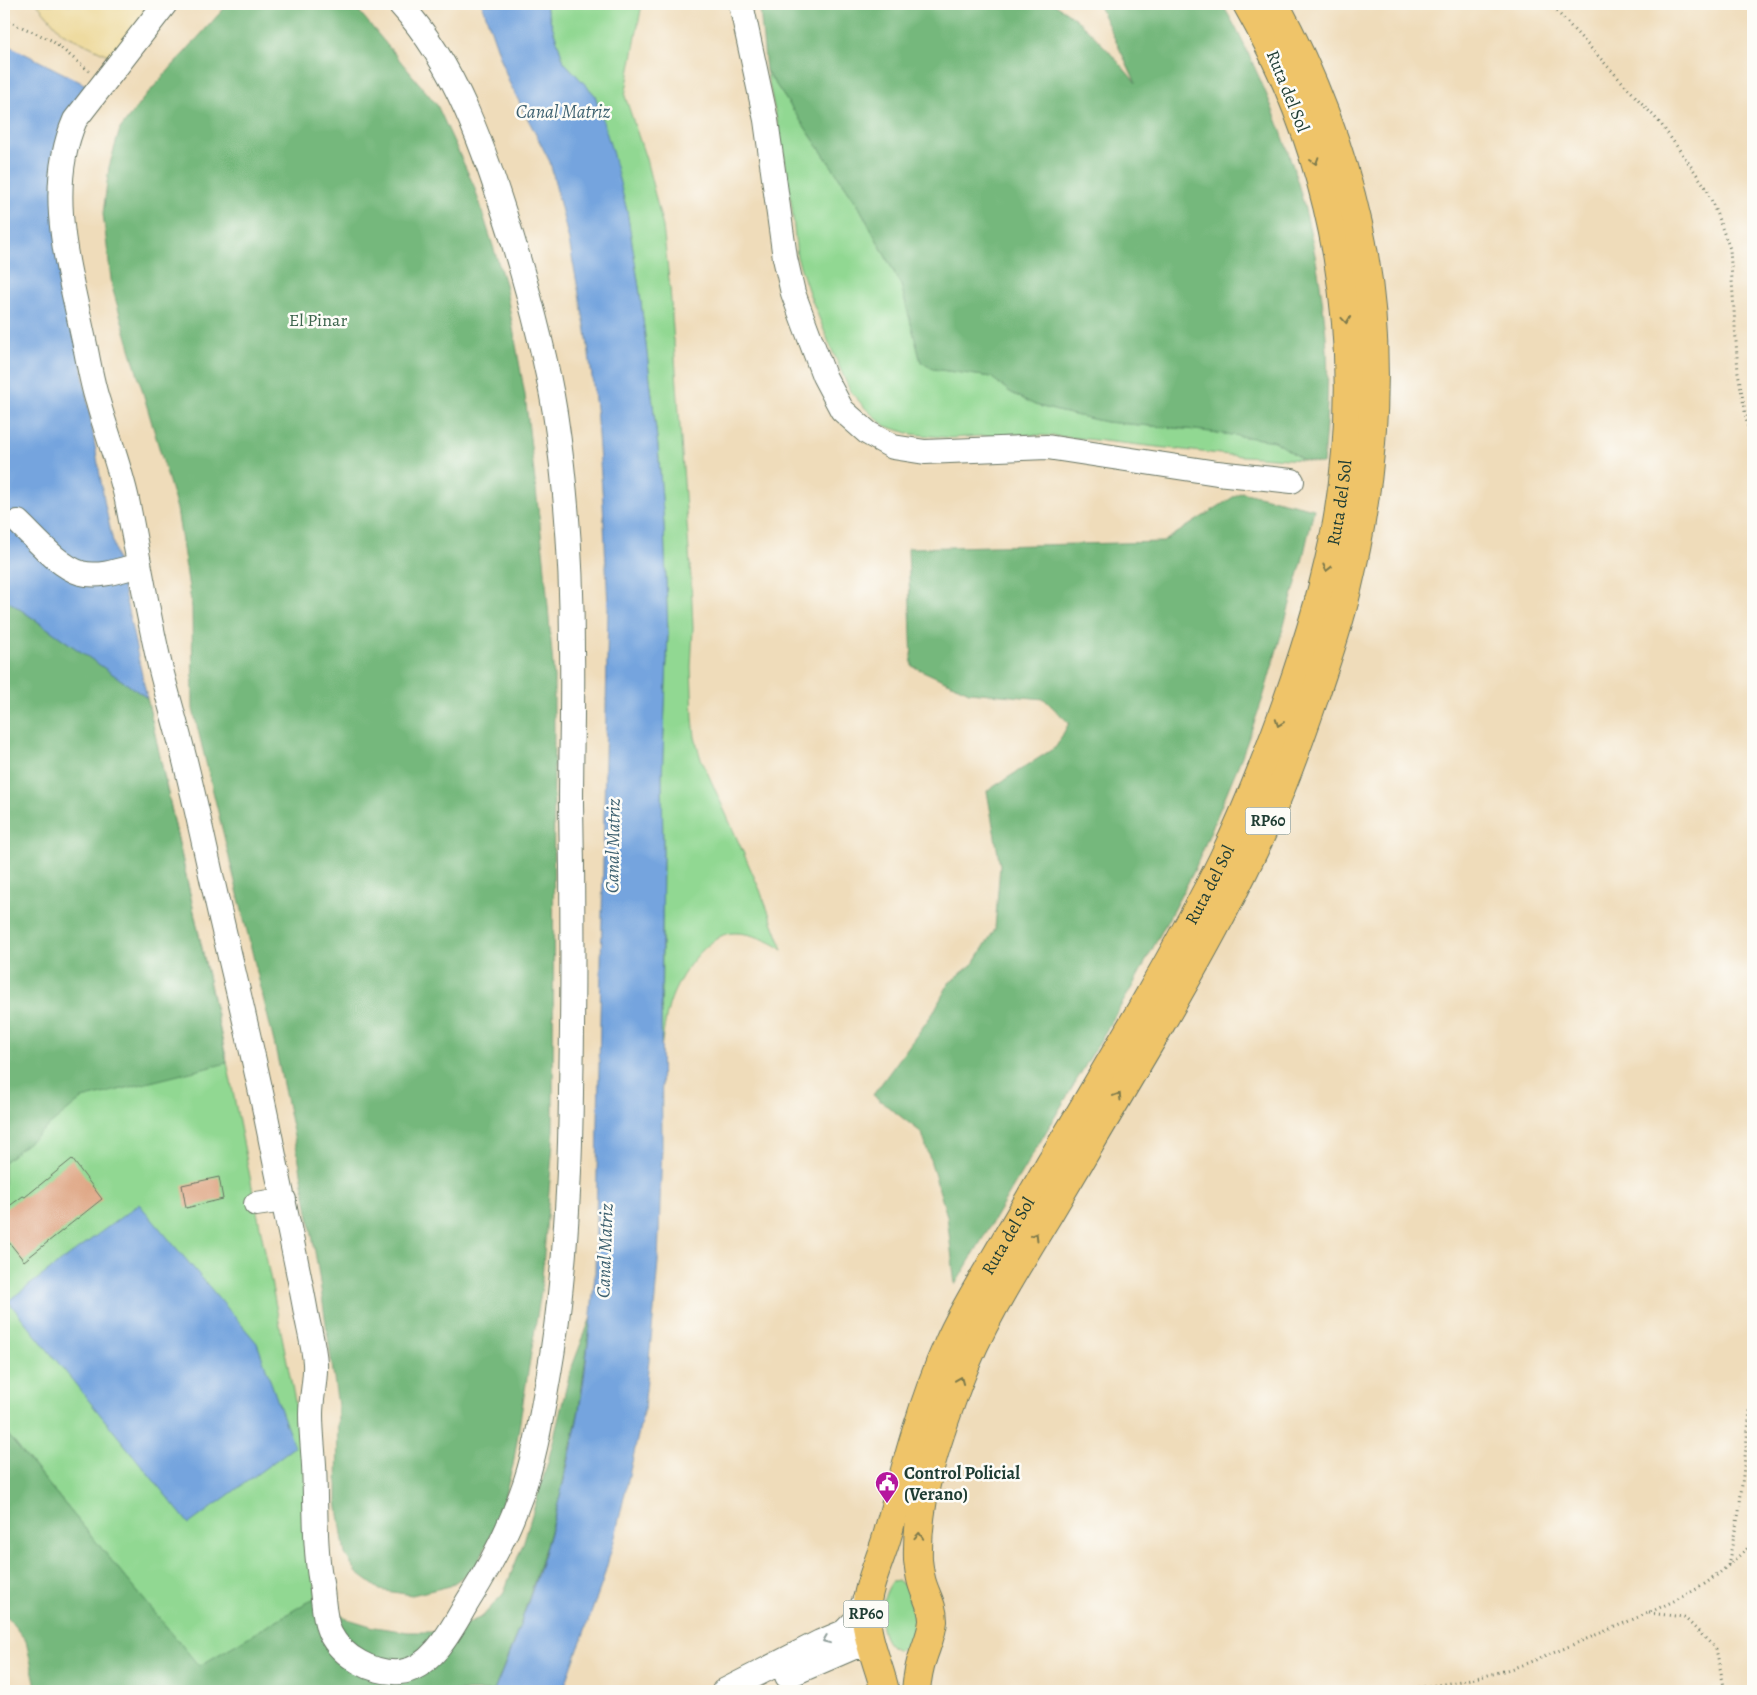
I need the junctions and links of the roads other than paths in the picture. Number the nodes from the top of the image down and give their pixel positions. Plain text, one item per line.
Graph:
1 (165, 4) edge
2 (400, 4) edge
3 (742, 4) edge
4 (1247, 4) edge
5 (1274, 4) edge
6 (1292, 481) dead end
7 (18, 522) dead end
8 (139, 565) junction
9 (284, 1200) junction
10 (256, 1204) dead end
11 (872, 1584) junction
12 (922, 1585) junction
13 (929, 1639) junction
14 (874, 1652) junction
15 (724, 1691) edge
16 (754, 1691) edge
17 (885, 1691) edge
18 (916, 1691) edge

1 - 8 street
2 - 9 street
3 - 6 street
4 -> 11 main road, Ruta del Sol / RP60
12 -> 5 main road, Ruta del Sol / RP60
7 - 8 street
8 - 9 street
9 - 10 street
11 - 12 main road
11 - 14 main road, Ruta del Sol / RP60
11 -> 15 street
12 - 13 main road, Ruta del Sol / RP60
13 - 14 main road
13 - 18 main road, Ruta del Sol / RP60
14 - 16 street
14 - 17 main road, Ruta del Sol / RP60

